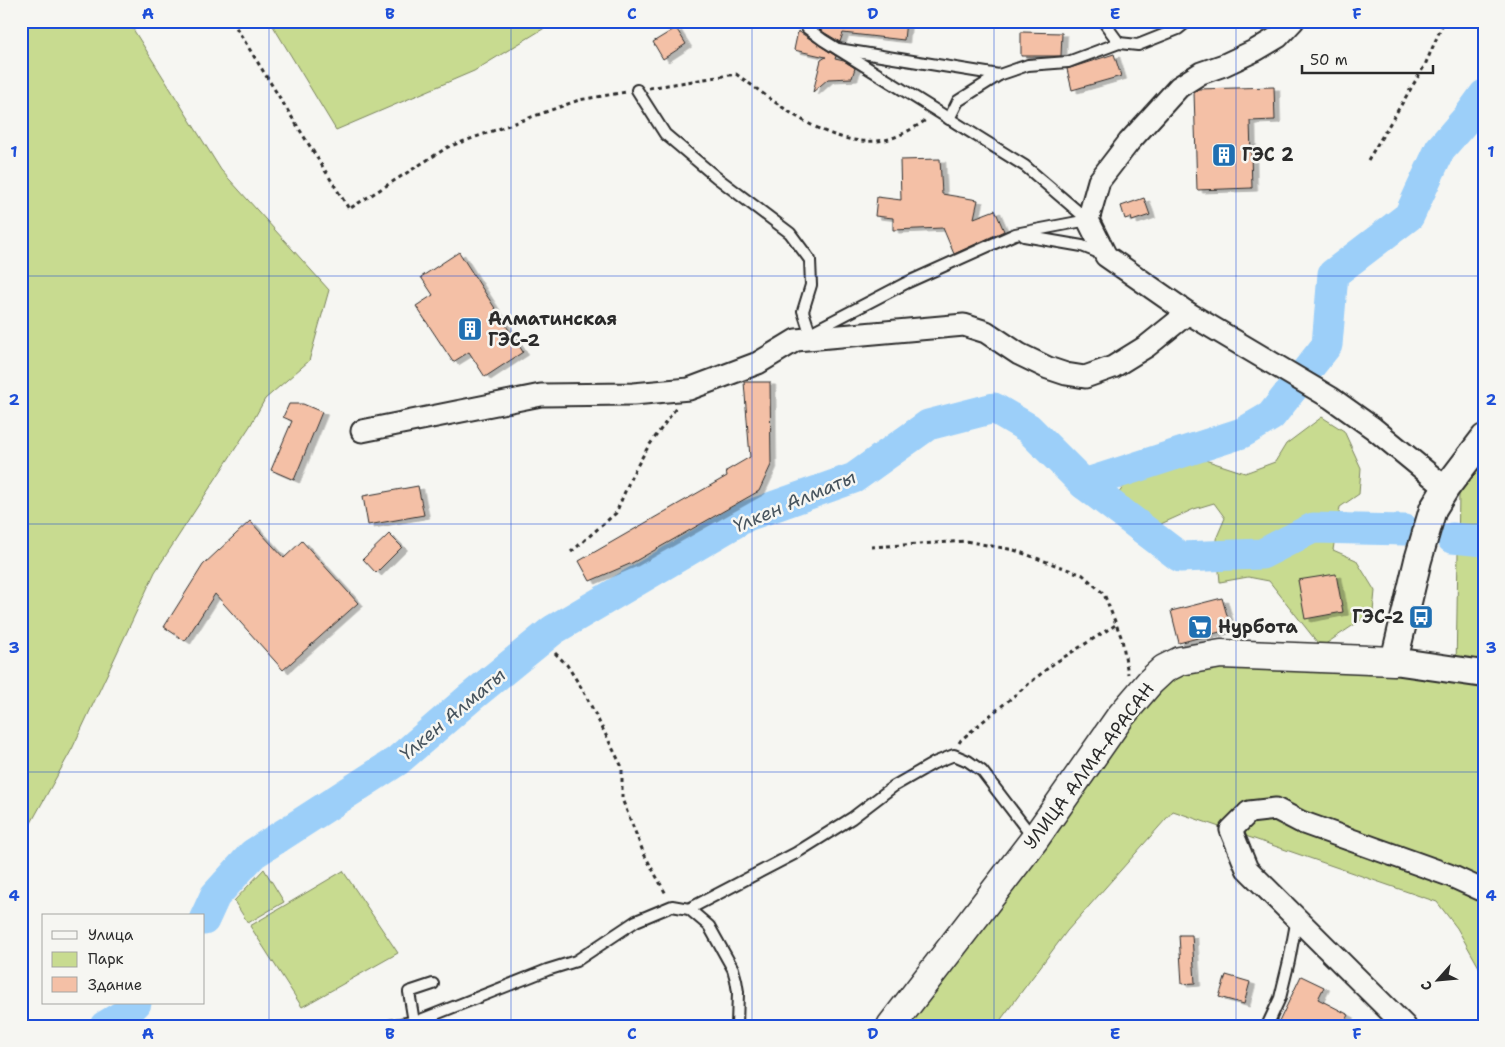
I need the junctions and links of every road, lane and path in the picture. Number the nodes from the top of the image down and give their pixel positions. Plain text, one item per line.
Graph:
1 (232, 21) edge
2 (804, 21) edge
3 (1103, 21) edge
4 (1188, 21) edge
5 (1293, 21) edge
6 (1444, 21) edge
7 (1119, 43) junction
8 (838, 49) junction
9 (999, 75) junction
10 (637, 90) dead end
11 (949, 119) junction
12 (1368, 160) dead end
13 (349, 209) dead end
14 (1088, 220) junction
15 (1015, 234) junction
16 (1106, 256) junction
17 (1188, 313) junction
18 (803, 336) junction
19 (689, 389) junction
20 (362, 431) dead end
21 (1484, 438) edge
22 (1440, 498) junction
23 (871, 547) dead end
24 (571, 552) dead end
25 (1117, 624) junction
26 (555, 653) dead end
27 (1394, 661) junction
28 (1484, 674) edge
29 (1133, 701) junction
30 (954, 755) junction
31 (1034, 840) junction
32 (1484, 891) edge
33 (672, 906) junction
34 (689, 909) junction
35 (1297, 917) junction
36 (433, 984) dead end
37 (414, 1022) junction
38 (389, 1026) edge
39 (736, 1026) edge
40 (891, 1026) edge
41 (1267, 1026) edge
42 (1405, 1026) edge

1 - 13 path
2 - 8 lane
3 - 7 lane
4 - 7 lane
5 - 14 street
6 - 12 path
7 - 9 lane
8 - 9 lane
8 - 11 lane
9 - 11 lane
10 - 18 lane
11 - 14 lane
14 - 15 lane
14 - 16 street
15 - 16 lane
15 - 18 lane
16 - 17 street
17 - 18 street
17 - 22 street
18 - 19 street
19 - 20 street
19 - 24 path
21 - 22 street
22 - 27 street
23 - 25 path
25 - 29 path
25 - 30 path
26 - 33 path
27 - 28 street, УЛИЦА АЛМА-АРАСАН
27 - 29 main road, УЛИЦА АЛМА-АРАСАН
29 - 31 main road, УЛИЦА АЛМА-АРАСАН
30 - 31 lane
30 - 34 lane
31 - 40 main road, УЛИЦА АЛМА-АРАСАН
32 - 35 street
33 - 34 lane
33 - 37 lane
34 - 39 lane
35 - 41 lane
35 - 42 street
36 - 37 lane
37 - 38 lane

